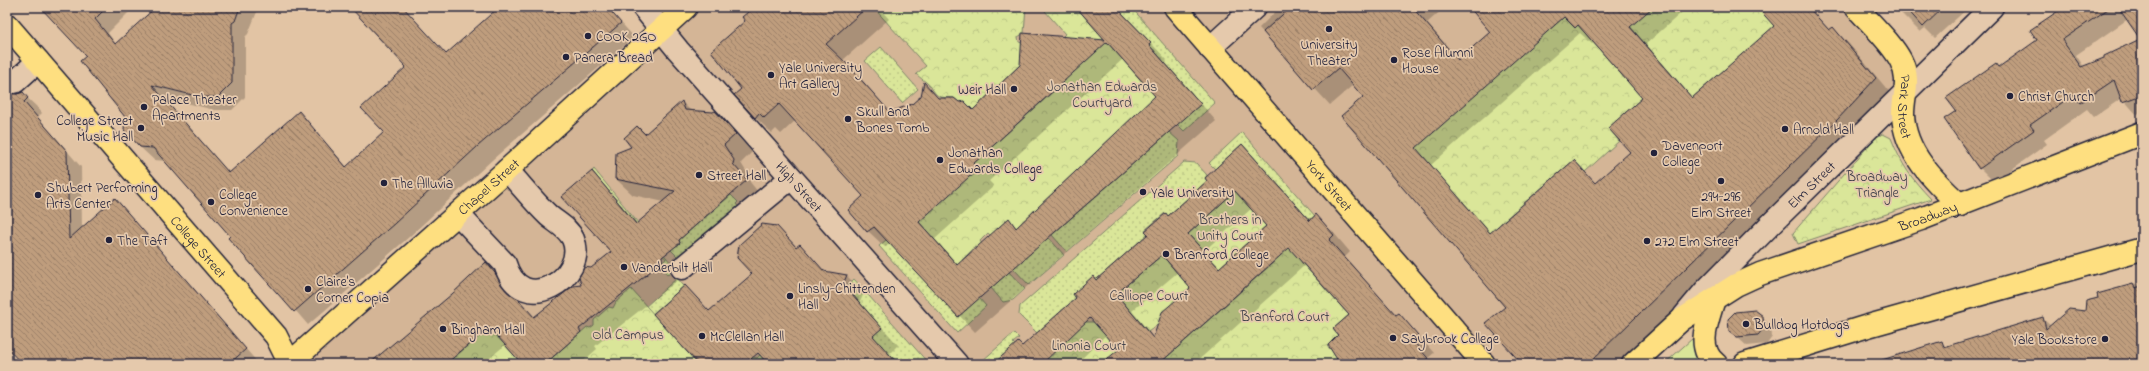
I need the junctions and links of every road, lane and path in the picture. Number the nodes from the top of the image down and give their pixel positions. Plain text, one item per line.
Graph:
1 (643, 7) edge
2 (686, 7) edge
3 (1174, 7) edge
4 (1255, 7) edge
5 (1856, 7) edge
6 (1992, 7) edge
7 (7, 26) edge
8 (661, 30) junction
9 (1210, 48) junction
10 (38, 61) junction
11 (15, 82) dead end
12 (1907, 92) junction
13 (2142, 133) edge
14 (508, 170) junction
15 (791, 178) junction
16 (1960, 205) junction
17 (458, 214) junction
18 (2142, 249) edge
19 (682, 268) dead end
20 (1714, 299) junction
21 (1681, 320) junction
22 (290, 364) edge
23 (957, 364) edge
24 (1484, 364) edge
25 (1633, 364) edge
26 (1716, 364) edge
27 (1745, 364) edge

1 - 8 street, High Street
2 - 8 main road, Chapel Street
3 - 9 main road, York Street
4 - 9 street
5 - 12 main road, Park Street
6 - 12 street, Elm Street
7 - 10 main road, College Street
8 - 14 main road, Chapel Street
8 - 15 street, High Street
9 - 24 main road, York Street
10 - 11 street
10 - 22 main road, College Street
12 - 16 main road, Park Street
12 - 21 street, Elm Street
13 - 16 main road, Broadway
14 - 17 main road, Chapel Street
14 - 17 street
15 - 19 street
15 - 23 street, High Street
16 - 20 main road, Broadway
17 - 22 main road, Chapel Street
18 - 27 main road
20 - 21 main road, Broadway
20 - 26 main road
21 - 25 main road, Elm Street

